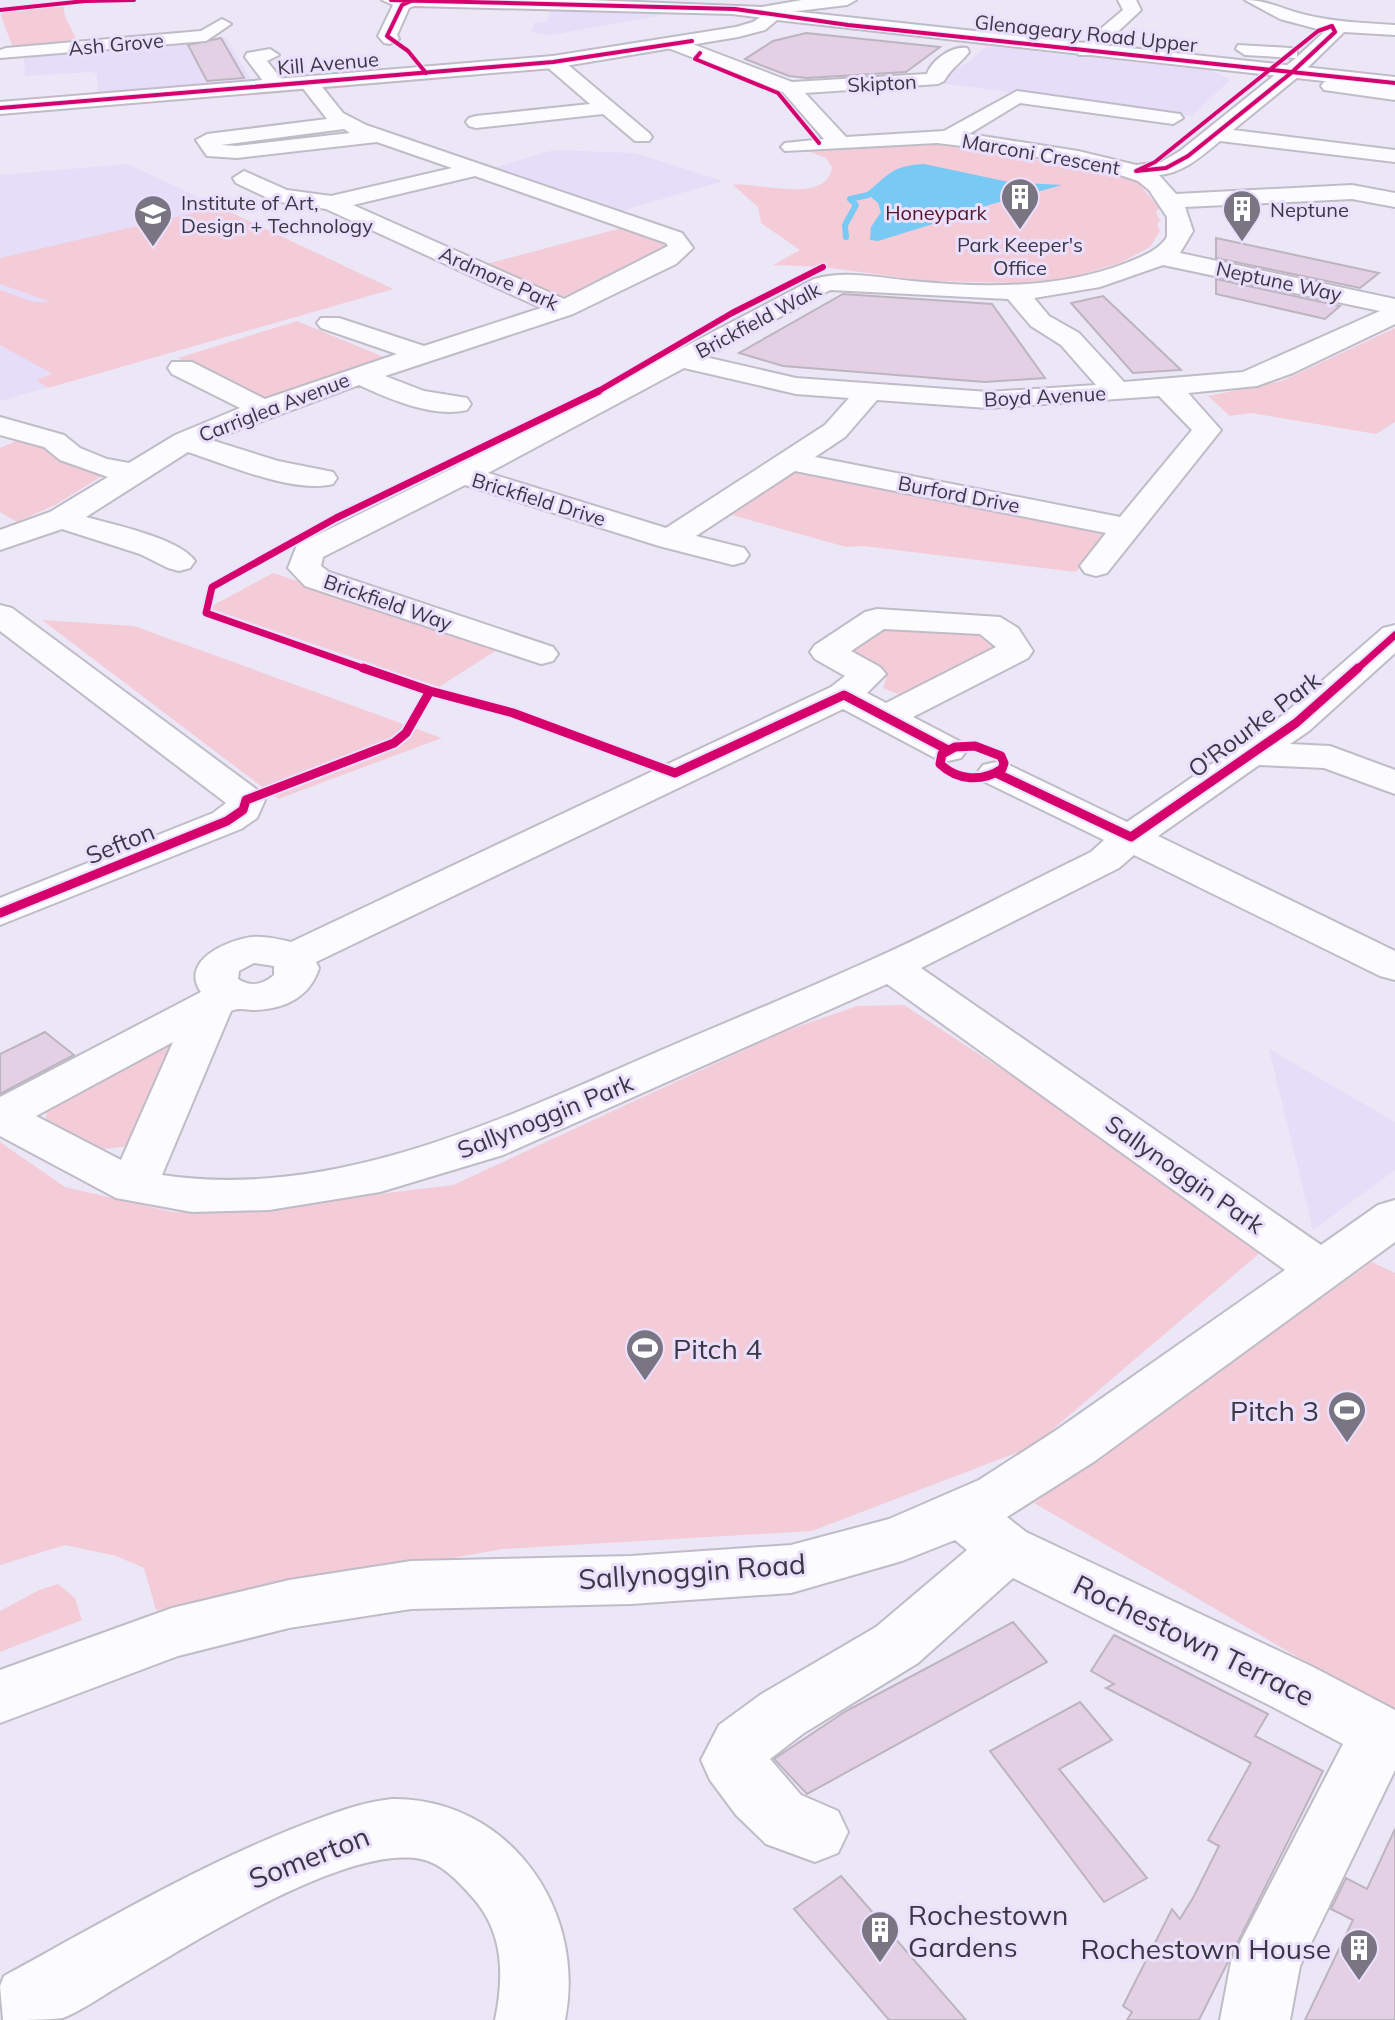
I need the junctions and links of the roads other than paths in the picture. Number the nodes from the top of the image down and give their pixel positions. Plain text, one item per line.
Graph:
1 (391, 0) edge
2 (411, 0) edge
3 (847, 0) edge
4 (1127, 0) edge
5 (768, 8) edge
6 (1252, 8) edge
7 (222, 24) dead end
8 (1332, 26) junction
9 (1395, 30) edge
10 (0, 34) edge
11 (390, 39) dead end
12 (675, 44) junction
13 (1245, 49) dead end
14 (1086, 51) junction
15 (960, 52) dead end
16 (270, 55) dead end
17 (553, 62) junction
18 (1284, 66) junction
19 (308, 82) junction
20 (1395, 83) edge
21 (276, 85) junction
22 (1331, 86) dead end
23 (790, 88) junction
24 (1395, 94) edge
25 (0, 108) edge
26 (607, 108) junction
27 (1173, 118) dead end
28 (1221, 121) junction
29 (476, 122) dead end
30 (345, 123) junction
31 (377, 136) junction
32 (642, 137) dead end
33 (947, 138) junction
34 (839, 142) junction
35 (792, 147) dead end
36 (1395, 156) edge
37 (474, 170) junction
38 (1136, 171) junction
39 (244, 178) dead end
40 (1395, 200) edge
41 (1167, 201) junction
42 (331, 203) junction
43 (1162, 257) junction
44 (1014, 291) junction
45 (1395, 307) edge
46 (564, 309) junction
47 (1395, 314) edge
48 (330, 323) dead end
49 (425, 355) junction
50 (683, 360) junction
51 (182, 368) dead end
52 (360, 375) junction
53 (1168, 389) junction
54 (1118, 392) junction
55 (868, 393) junction
56 (457, 404) dead end
57 (263, 409) junction
58 (8, 432) edge
59 (185, 441) junction
60 (791, 461) junction
61 (134, 473) junction
62 (462, 475) junction
63 (322, 478) dead end
64 (61, 519) junction
65 (1128, 528) junction
66 (670, 539) junction
67 (0, 541) edge
68 (733, 555) dead end
69 (179, 561) dead end
70 (1096, 566) dead end
71 (0, 615) edge
72 (1395, 635) edge
73 (516, 655) dead end
74 (844, 695) junction
75 (885, 717) junction
76 (1296, 723) junction
77 (1252, 754) junction
78 (1330, 757) junction
79 (1395, 783) edge
80 (1131, 837) junction
81 (0, 913) edge
82 (891, 967) junction
83 (1395, 967) edge
84 (220, 1000) junction
85 (0, 1116) edge
86 (133, 1187) junction
87 (1395, 1217) edge
88 (1322, 1271) junction
89 (983, 1530) junction
90 (0, 1697) edge
91 (1388, 1738) edge
92 (815, 1832) dead end
93 (29, 2000) dead end
94 (530, 2020) edge
95 (1255, 2020) edge

1 - 2 street
2 - 5 street
2 - 11 street
3 - 5 street
4 - 14 street
5 - 12 street, Kill Avenue
5 - 14 street, Glenageary Road Upper
6 - 8 street
7 - 10 street, Ash Grove
8 - 9 street
8 - 18 street
12 - 17 street, Kill Avenue
12 - 23 street
13 - 18 street
14 - 18 street, Glenageary Road Upper
15 - 23 street, Skipton
16 - 21 street
17 - 19 street, Kill Avenue
17 - 26 street
18 - 20 street, Glenageary Road Upper
18 - 28 street
19 - 21 street, Kill Avenue
19 - 30 street, Ardmore Park
21 - 25 street, Kill Avenue
22 - 24 street
23 - 34 street
26 - 29 street
26 - 32 street
27 - 33 street
28 - 36 street
28 - 38 street
30 - 31 street, Ardmore Park
30 - 31 street, Ardmore Park
31 - 37 street, Ardmore Park
33 - 34 street, Marconi Crescent
33 - 38 street, Marconi Crescent
34 - 35 street, Marconi Crescent
37 - 42 street
37 - 46 street, Ardmore Park
38 - 41 street, Marconi Crescent
39 - 42 street
40 - 41 street
41 - 43 street, Marconi Crescent
42 - 46 street, Ardmore Park
43 - 44 street
43 - 45 street, Neptune Way
44 - 50 street, Brickfield Walk
44 - 54 street
46 - 49 street, Carriglea Avenue
47 - 53 street, Boyd Avenue
48 - 49 street
49 - 52 street, Carriglea Avenue
50 - 55 street, Boyd Avenue
50 - 62 street, Brickfield Drive
51 - 57 street
52 - 56 street
52 - 57 street, Carriglea Avenue
53 - 54 street, Boyd Avenue
53 - 65 street
54 - 55 street, Boyd Avenue
55 - 60 street
57 - 59 street, Carriglea Avenue
58 - 61 street
59 - 61 street, Carriglea Avenue
59 - 63 street
60 - 65 street, Burford Drive
60 - 66 street
61 - 64 street, Carriglea Avenue
62 - 66 street, Brickfield Drive
62 - 73 street, Brickfield Way
64 - 67 street, Carriglea Avenue
64 - 69 street
65 - 70 street
66 - 68 street, Brickfield Drive
71 - 81 street, Sefton
72 - 76 street, O'Rourke Park
74 - 75 street
74 - 75 street
74 - 84 street, Sallynoggin Park
75 - 80 street
76 - 77 street, O'Rourke Park
76 - 78 street, O'Rourke Park
77 - 78 street, O'Rourke Park
77 - 80 street, O'Rourke Park
78 - 79 street, O'Rourke Park
80 - 82 street, Sallynoggin Park
80 - 83 street
82 - 86 street, Sallynoggin Park
82 - 88 street, Sallynoggin Park
84 - 85 street, Sallynoggin Park
84 - 86 street
85 - 86 street, Sallynoggin Park
87 - 88 street, Sallynoggin Road
88 - 89 street, Sallynoggin Road
89 - 90 street, Sallynoggin Road
89 - 91 street, Rochestown Terrace
89 - 92 street
91 - 95 street, Rochestown Terrace
93 - 94 street, Somerton

